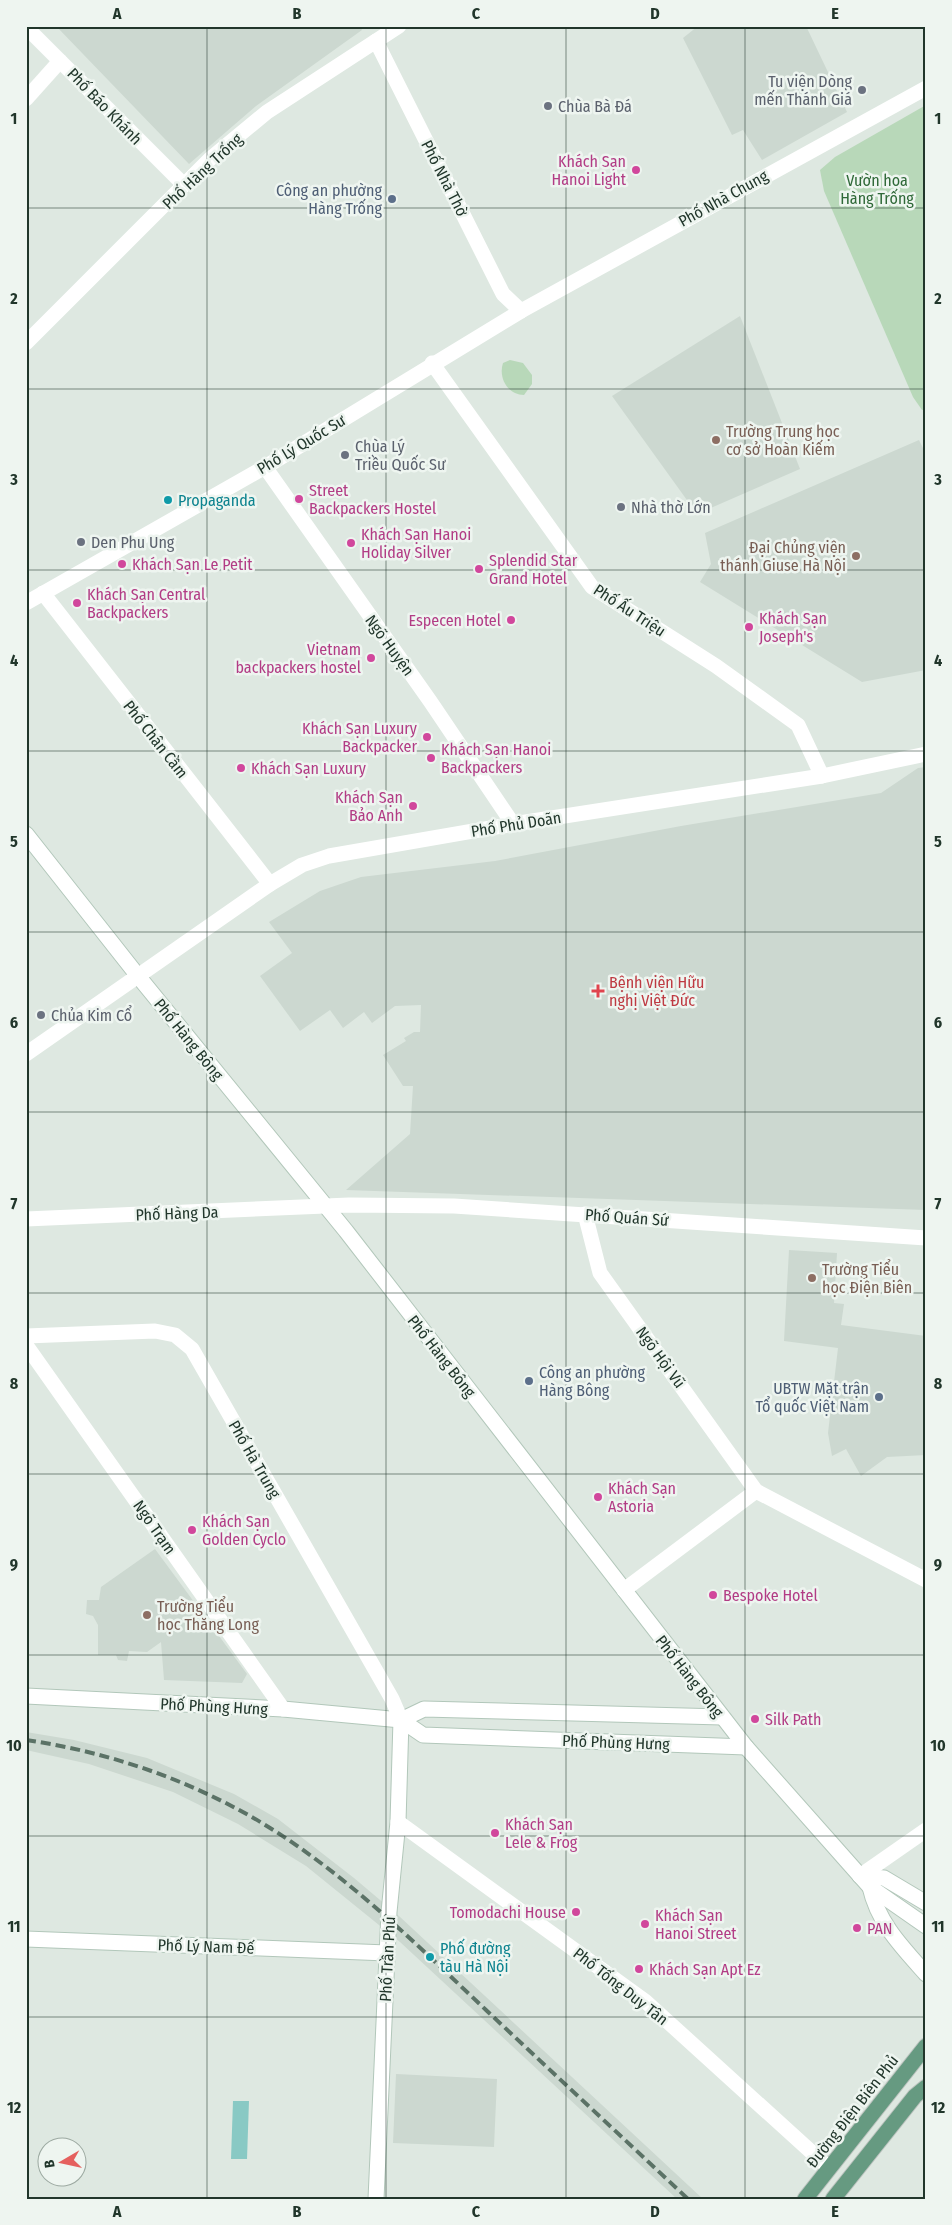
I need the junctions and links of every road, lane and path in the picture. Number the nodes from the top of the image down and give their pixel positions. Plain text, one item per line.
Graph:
1 (400, 26) edge
2 (26, 27) edge
3 (376, 41) junction
4 (60, 61) junction
5 (926, 88) edge
6 (26, 99) edge
7 (184, 186) junction
8 (520, 311) junction
9 (26, 343) edge
10 (432, 363) junction
11 (265, 466) junction
12 (43, 593) junction
13 (26, 603) edge
14 (926, 754) edge
15 (822, 776) junction
16 (513, 824) junction
17 (26, 834) edge
18 (270, 884) junction
19 (138, 976) junction
20 (26, 1054) edge
21 (327, 1206) junction
22 (585, 1214) junction
23 (26, 1220) edge
24 (926, 1238) edge
25 (26, 1336) edge
26 (26, 1345) edge
27 (756, 1491) junction
28 (926, 1580) edge
29 (624, 1590) junction
30 (26, 1696) edge
31 (283, 1709) junction
32 (722, 1717) junction
33 (401, 1720) junction
34 (746, 1747) junction
35 (398, 1822) junction
36 (926, 1830) edge
37 (865, 1882) junction
38 (926, 1904) edge
39 (926, 1926) edge
40 (26, 1939) edge
41 (387, 1953) junction
42 (926, 1974) edge
43 (926, 2046) edge
44 (926, 2088) edge
45 (829, 2168) junction
46 (376, 2199) edge
47 (805, 2199) edge
48 (833, 2199) edge

1 - 3 street, Phố Hàng Trống
2 - 4 street, Phố Báo Khánh
3 - 7 street, Phố Hàng Trống
3 - 8 street, Phố Nhà Thờ
4 - 6 street
4 - 7 street, Phố Báo Khánh
5 - 8 street, Phố Nhà Chung
7 - 9 street, Phố Hàng Trống
8 - 10 street, Phố Lý Quốc Sư
10 - 11 street, Phố Lý Quốc Sư
10 - 15 street, Phố Ấu Triệu
11 - 12 street, Phố Lý Quốc Sư
11 - 16 street, Ngõ Huyện
12 - 13 street, Phố Lý Quốc Sư
12 - 18 street, Phố Chân Cầm
14 - 15 street, Phố Phủ Doãn
15 - 16 street, Phố Phủ Doãn
16 - 18 street, Phố Phủ Doãn
17 - 19 street, Phố Hàng Bông
18 - 19 street, Phố Phủ Doãn
19 - 20 street, Phố Phủ Doãn
19 - 21 street, Phố Hàng Bông
21 - 22 street, Phố Quán Sứ
21 - 23 street, Phố Hàng Da
21 - 29 street, Phố Hàng Bông
22 - 24 street, Phố Quán Sứ
22 - 27 street, Ngõ Hội Vũ
25 - 33 street, Phố Hà Trung
26 - 31 street, Ngõ Trạm
27 - 28 street, Ngõ Hội Vũ
27 - 29 street
29 - 32 street, Phố Hàng Bông
30 - 31 street, Phố Phùng Hưng
31 - 33 street, Phố Phùng Hưng
32 - 33 street, Phố Phùng Hưng
32 - 34 street, Phố Hàng Bông
33 - 34 street, Phố Phùng Hưng
33 - 35 street, Phố Trần Phú
34 - 37 street, Phố Hàng Bông
35 - 41 street, Phố Trần Phú
35 - 45 street, Phố Tống Duy Tân
36 - 37 street
37 - 38 street
37 - 39 street, Phố Hàng Bông
37 - 42 street
40 - 41 street, Phố Lý Nam Đế
41 - 46 street, Phố Trần Phú
43 - 45 main road, Đường Điện Biên Phủ
44 - 48 main road
45 - 47 main road, Đường Điện Biên Phủ

